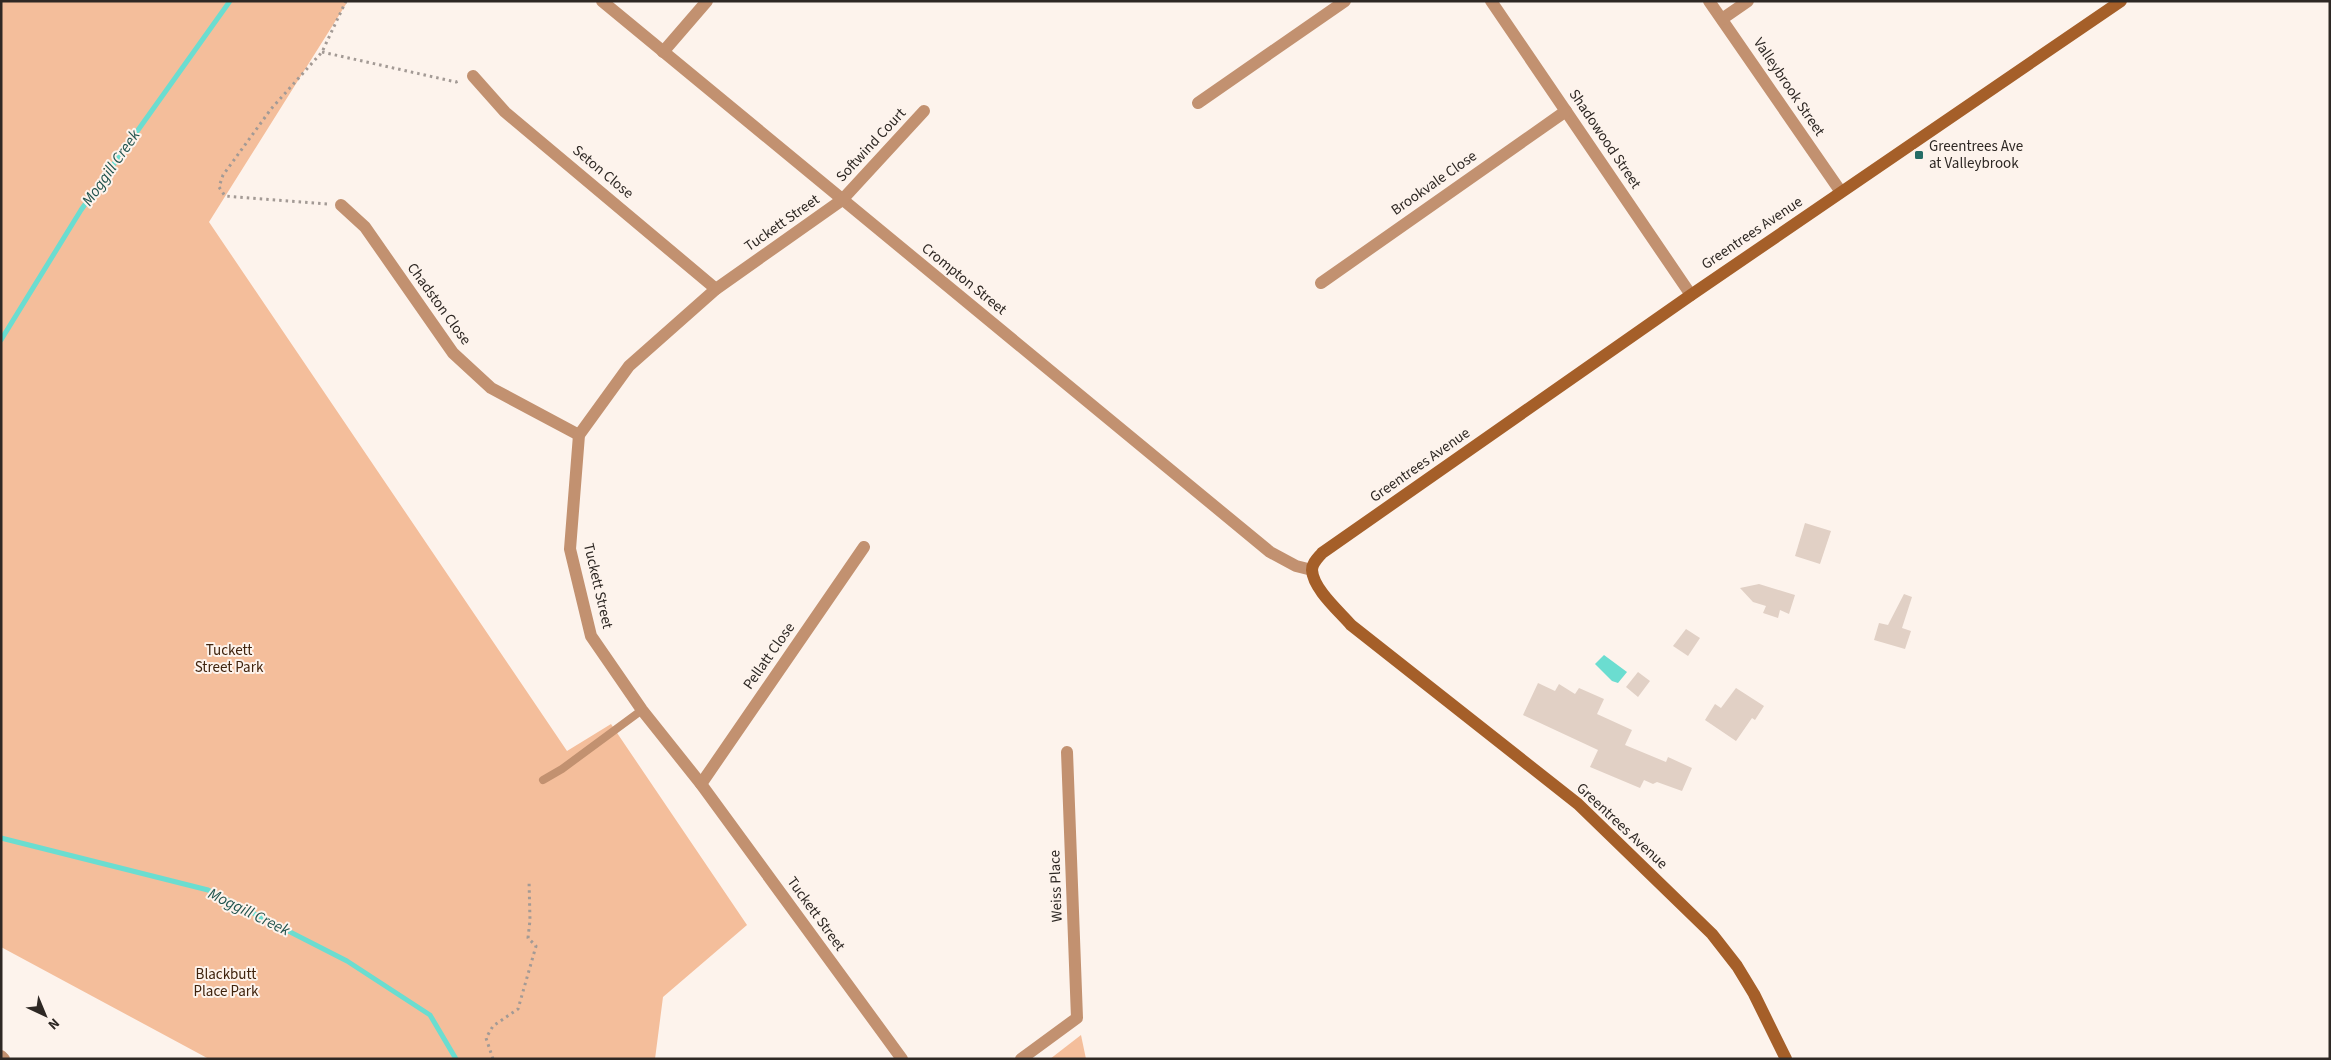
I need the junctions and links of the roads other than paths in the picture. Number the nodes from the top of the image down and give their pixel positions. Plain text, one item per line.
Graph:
1 (602, 1) edge
2 (707, 1) edge
3 (1345, 1) edge
4 (1490, 1) edge
5 (1709, 1) edge
6 (1748, 1) edge
7 (2121, 1) edge
8 (1722, 19) junction
9 (663, 52) junction
10 (473, 76) road end
11 (1198, 103) dead end
12 (924, 111) dead end
13 (1566, 111) junction
14 (1841, 192) junction
15 (842, 200) junction
16 (340, 205) road end
17 (1321, 283) dead end
18 (716, 289) junction
19 (1691, 295) junction
20 (579, 434) junction
21 (864, 547) dead end
22 (1312, 570) junction
23 (642, 710) junction
24 (1067, 752) dead end
25 (543, 780) dead end
26 (701, 784) junction
27 (902, 1059) edge
28 (1021, 1059) edge
29 (1786, 1059) edge

1 - 9 street, Crompton Street
2 - 9 street
3 - 11 street
4 - 13 street, Shadowood Street
5 - 8 street, Valleybrook Street
6 - 8 street
7 - 14 street, Greentrees Avenue
8 - 14 street, Valleybrook Street
9 - 15 street, Crompton Street
10 - 18 street, Seton Close
12 - 15 street, Softwind Court
13 - 17 street, Brookvale Close
13 - 19 street, Shadowood Street
14 - 19 street, Greentrees Avenue
15 - 18 street, Tuckett Street
15 - 22 street, Crompton Street
16 - 20 street, Chadston Close
18 - 20 street, Tuckett Street
19 - 22 street, Greentrees Avenue
20 - 23 street, Tuckett Street
21 - 26 street, Pellatt Close
22 - 29 street, Greentrees Avenue
23 - 25 lane
23 - 26 street, Tuckett Street
24 - 28 street, Weiss Place
26 - 27 street, Tuckett Street

